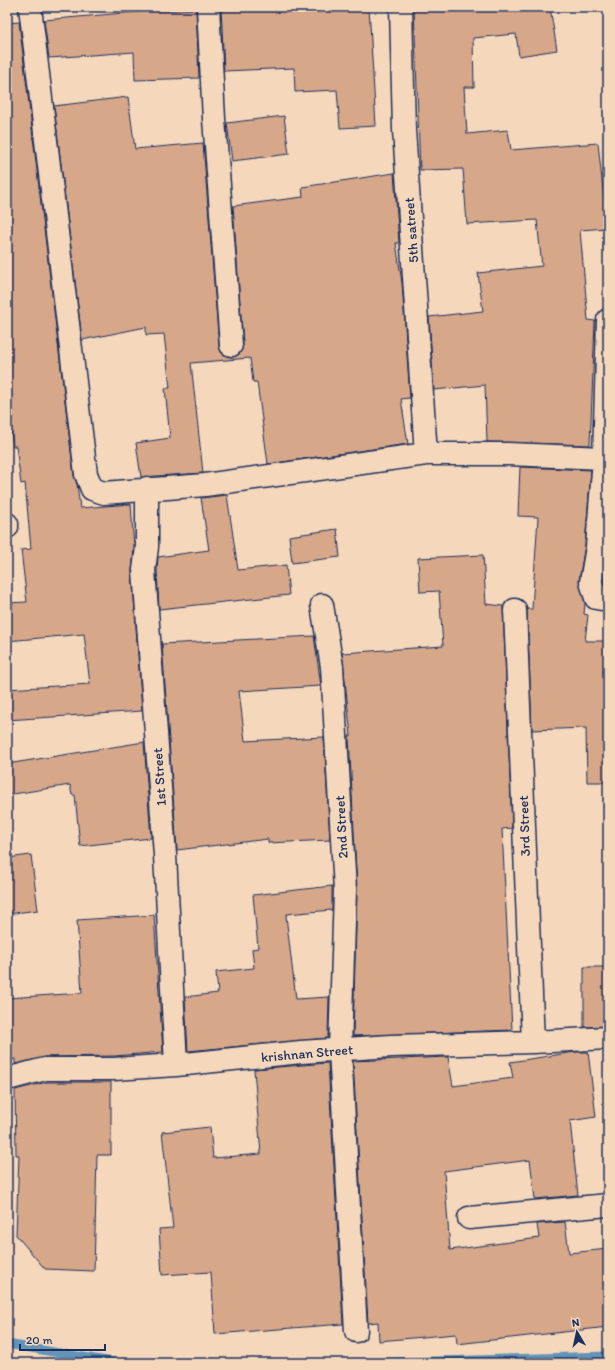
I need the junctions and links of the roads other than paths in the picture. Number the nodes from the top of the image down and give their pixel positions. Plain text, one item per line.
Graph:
1 (30, 7) edge
2 (208, 7) edge
3 (401, 7) edge
4 (608, 320) edge
5 (231, 344) dead end
6 (426, 454) junction
7 (604, 458) junction
8 (147, 488) junction
9 (7, 524) edge
10 (7, 527) edge
11 (608, 600) edge
12 (322, 605) dead end
13 (515, 610) dead end
14 (608, 1038) edge
15 (533, 1042) junction
16 (340, 1050) junction
17 (176, 1065) junction
18 (7, 1079) edge
19 (608, 1204) edge
20 (470, 1218) dead end
21 (356, 1331) dead end

1 - 8 street
2 - 5 street
3 - 6 street, 5th satreet
4 - 7 street
6 - 7 street
6 - 8 street
7 - 11 street
8 - 17 street, 1st Street
9 - 10 street
12 - 16 street, 2nd Street
13 - 15 street, 3rd Street
14 - 15 street, krishnan Street
15 - 16 street, krishnan Street
16 - 17 street, krishnan Street
16 - 21 street, 2nd Street
17 - 18 street, krishnan Street
19 - 20 street

